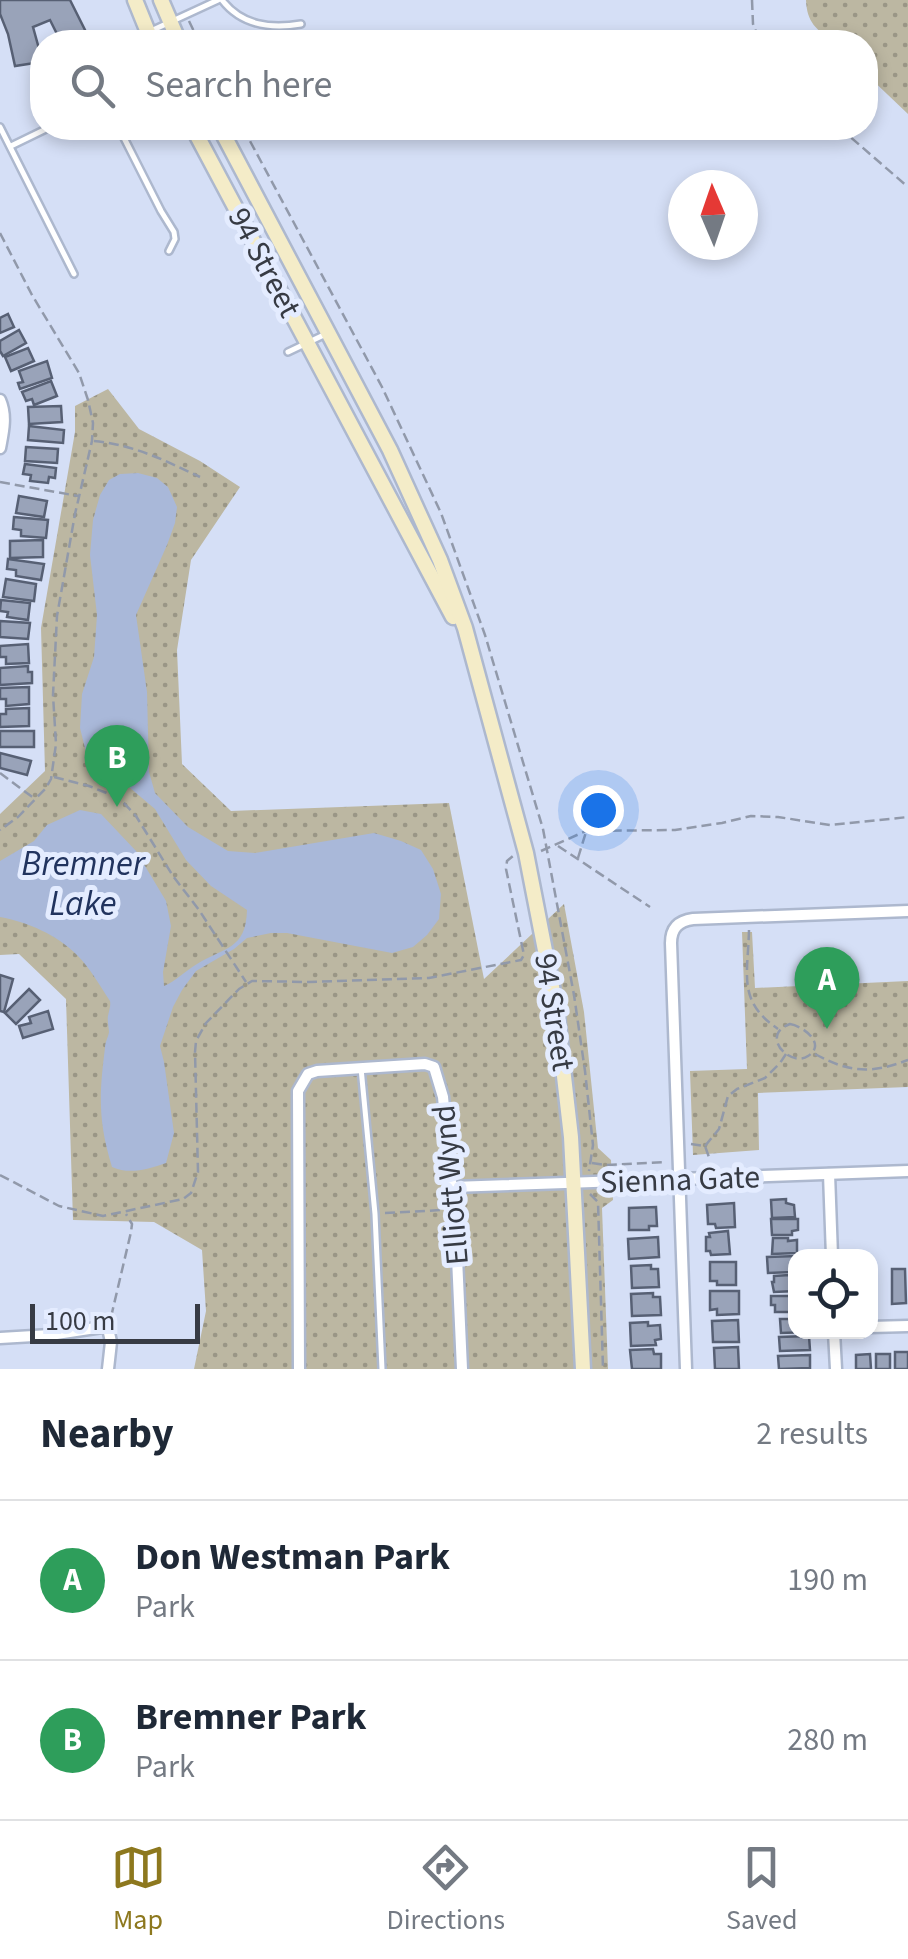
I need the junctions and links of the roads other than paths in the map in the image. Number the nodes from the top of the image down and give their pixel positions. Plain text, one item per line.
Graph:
1 (135, 0) edge
2 (161, 0) edge
3 (220, 0) edge
4 (171, 23) junction
5 (300, 24) dead end
6 (147, 30) edge
7 (161, 30) edge
8 (174, 30) edge
9 (0, 127) edge
10 (30, 137) edge
11 (125, 140) edge
12 (199, 140) edge
13 (226, 140) edge
14 (11, 146) junction
15 (169, 251) dead end
16 (74, 274) dead end
17 (330, 332) junction
18 (308, 342) junction
19 (288, 352) dead end
20 (0, 400) edge
21 (0, 448) edge
22 (474, 664) junction
23 (908, 911) edge
24 (360, 1068) junction
25 (908, 1171) edge
26 (829, 1174) junction
27 (680, 1180) junction
28 (575, 1184) junction
29 (452, 1187) junction
30 (832, 1249) edge
31 (908, 1326) edge
32 (878, 1327) edge
33 (0, 1338) edge
34 (834, 1339) edge
35 (108, 1369) edge
36 (300, 1369) edge
37 (382, 1369) edge
38 (462, 1369) edge
39 (582, 1369) edge
40 (686, 1369) edge
41 (836, 1369) edge

1 - 6 main road
2 - 4 main road
3 - 4 lane
3 - 5 lane
4 - 7 lane
4 - 8 main road
9 - 14 lane
10 - 14 lane
11 - 15 lane
12 - 18 main road, 94 Street
13 - 17 main road, 94 Street
14 - 16 lane
17 - 18 lane
17 - 22 main road, 94 Street
18 - 19 lane
18 - 22 main road, 94 Street
20 - 21 street
22 - 28 main road, 94 Street
23 - 27 street
24 - 29 street, Elliott Wynd
24 - 36 street, Elliott Wynd
24 - 37 lane
25 - 26 street, Sienna Gate
26 - 27 street, Sienna Gate
26 - 30 street
27 - 28 street, Sienna Gate
27 - 40 street
28 - 29 street, Sienna Gate
28 - 39 main road, 94 Street
29 - 38 street, Elliott Wynd
31 - 32 street
33 - 35 street
34 - 41 street

